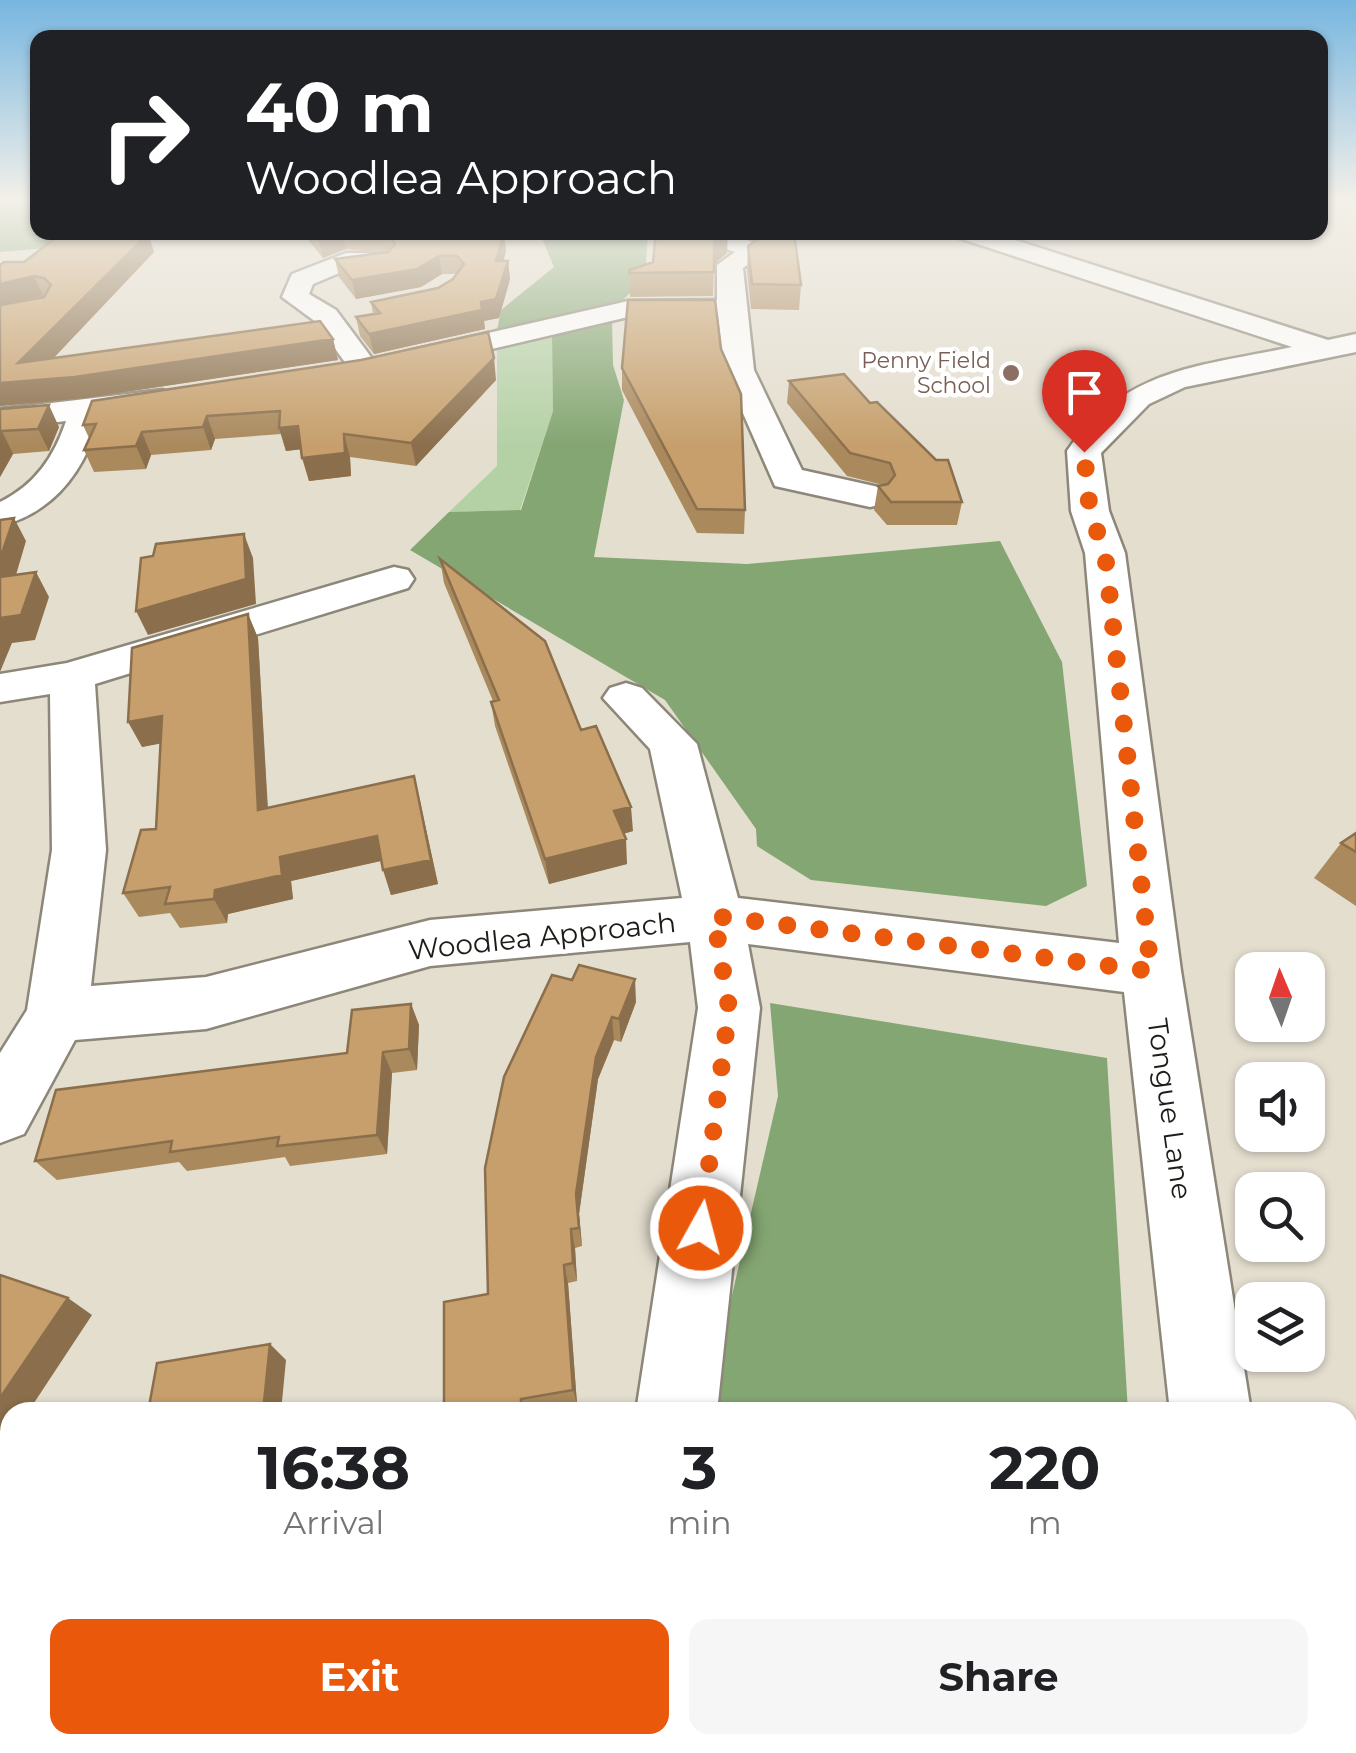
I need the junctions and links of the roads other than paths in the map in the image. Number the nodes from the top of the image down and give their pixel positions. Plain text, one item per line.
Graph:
1 (300, 282) edge
2 (730, 282) edge
3 (1128, 282) edge
4 (731, 308) junction
5 (361, 310) dead end
6 (326, 316) junction
7 (1340, 346) edge
8 (365, 369) junction
9 (328, 374) edge
10 (197, 395) edge
11 (84, 412) junction
12 (0, 419) edge
13 (870, 496) dead end
14 (0, 515) edge
15 (394, 579) dead end
16 (72, 676) junction
17 (0, 688) edge
18 (626, 698) dead end
19 (714, 916) junction
20 (1151, 971) junction
21 (57, 1015) junction
22 (0, 1113) edge
23 (678, 1402) edge
24 (1210, 1402) edge

1 - 6 street
2 - 4 street
3 - 7 street
4 - 8 street
4 - 13 street
5 - 6 street
6 - 8 street
7 - 20 street, Tongue Lane
8 - 9 street
10 - 11 street
11 - 12 street
11 - 14 street
15 - 16 street
16 - 17 street
16 - 21 street
18 - 19 street
19 - 20 street, Woodlea Approach
19 - 21 street, Woodlea Approach
19 - 23 street
20 - 24 street, Tongue Lane
21 - 22 street

